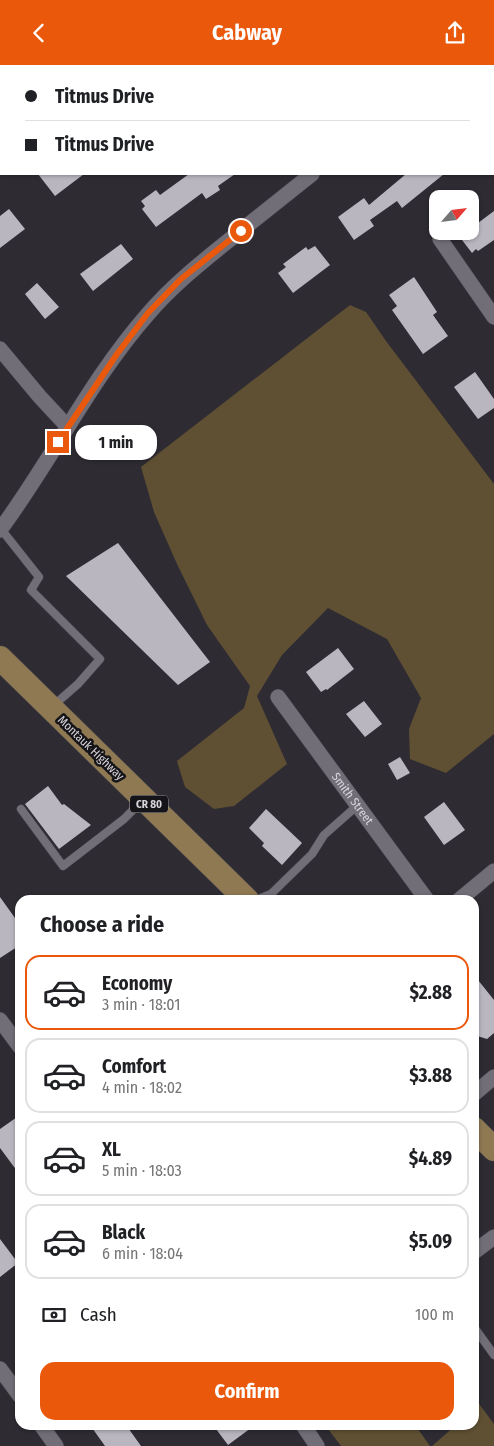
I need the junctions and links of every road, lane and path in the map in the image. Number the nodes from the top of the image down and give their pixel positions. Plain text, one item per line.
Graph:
1 (311, 175) edge
2 (441, 240) edge
3 (494, 317) edge
4 (0, 349) edge
5 (67, 426) junction
6 (0, 529) edge
7 (0, 658) edge
8 (278, 697) dead end
9 (50, 708) junction
10 (144, 799) junction
11 (358, 805) junction
12 (21, 809) dead end
13 (494, 871) edge
14 (242, 895) edge
15 (268, 895) edge
16 (424, 895) edge
17 (465, 895) edge
18 (0, 1020) edge
19 (15, 1040) edge
20 (494, 1077) edge
21 (479, 1090) edge
22 (479, 1134) edge
23 (494, 1149) edge
24 (493, 1241) edge
25 (479, 1249) edge
26 (479, 1334) edge
27 (494, 1355) edge
28 (0, 1369) edge
29 (15, 1389) edge
30 (45, 1430) edge
31 (306, 1430) edge
32 (56, 1446) edge
33 (317, 1446) edge

1 - 5 street
2 - 3 street
4 - 5 street
5 - 6 street
6 - 9 lane
7 - 9 main road, Montauk Highway / CR 80
8 - 11 street, Smith Street
9 - 10 main road, Montauk Highway / CR 80
10 - 12 lane
10 - 14 main road, Montauk Highway / CR 80
11 - 15 lane
11 - 16 street, Smith Street
13 - 17 street
18 - 19 street
20 - 21 street
22 - 23 main road
24 - 25 street
26 - 27 lane
28 - 29 street
30 - 32 street
31 - 33 street

